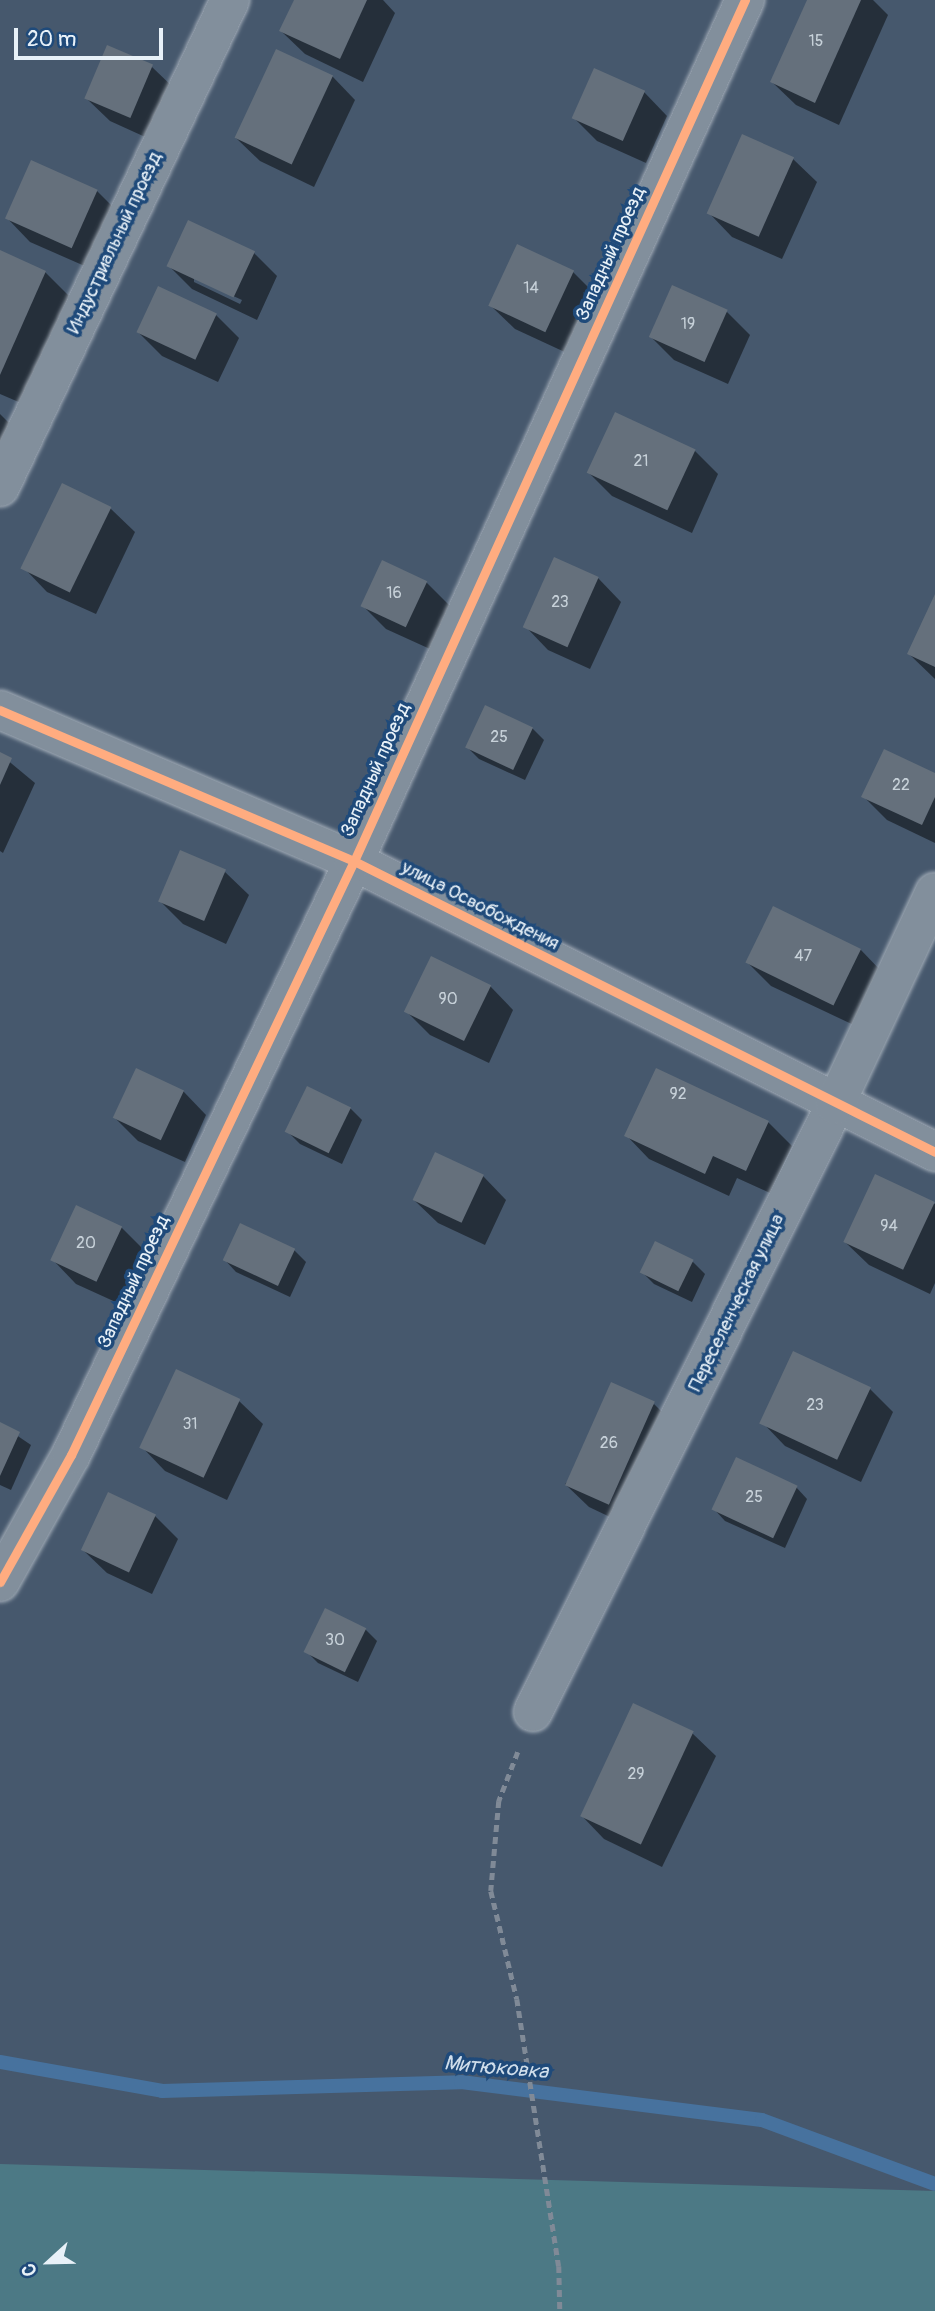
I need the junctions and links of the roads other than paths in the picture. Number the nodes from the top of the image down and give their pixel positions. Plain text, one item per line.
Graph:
1 (230, 0) edge
2 (745, 0) edge
3 (0, 487) edge
4 (0, 710) edge
5 (354, 862) junction
6 (935, 892) edge
7 (835, 1105) junction
8 (935, 1152) edge
9 (0, 1582) edge
10 (533, 1712) road end

1 - 3 street, Индустриальный проезд
2 - 5 street, Западный проезд
4 - 5 street, улица Освобождения
5 - 7 street, улица Освобождения
5 - 9 street, Западный проезд
6 - 7 street, Переселенческая улица
7 - 8 street, улица Освобождения
7 - 10 street, Переселенческая улица

